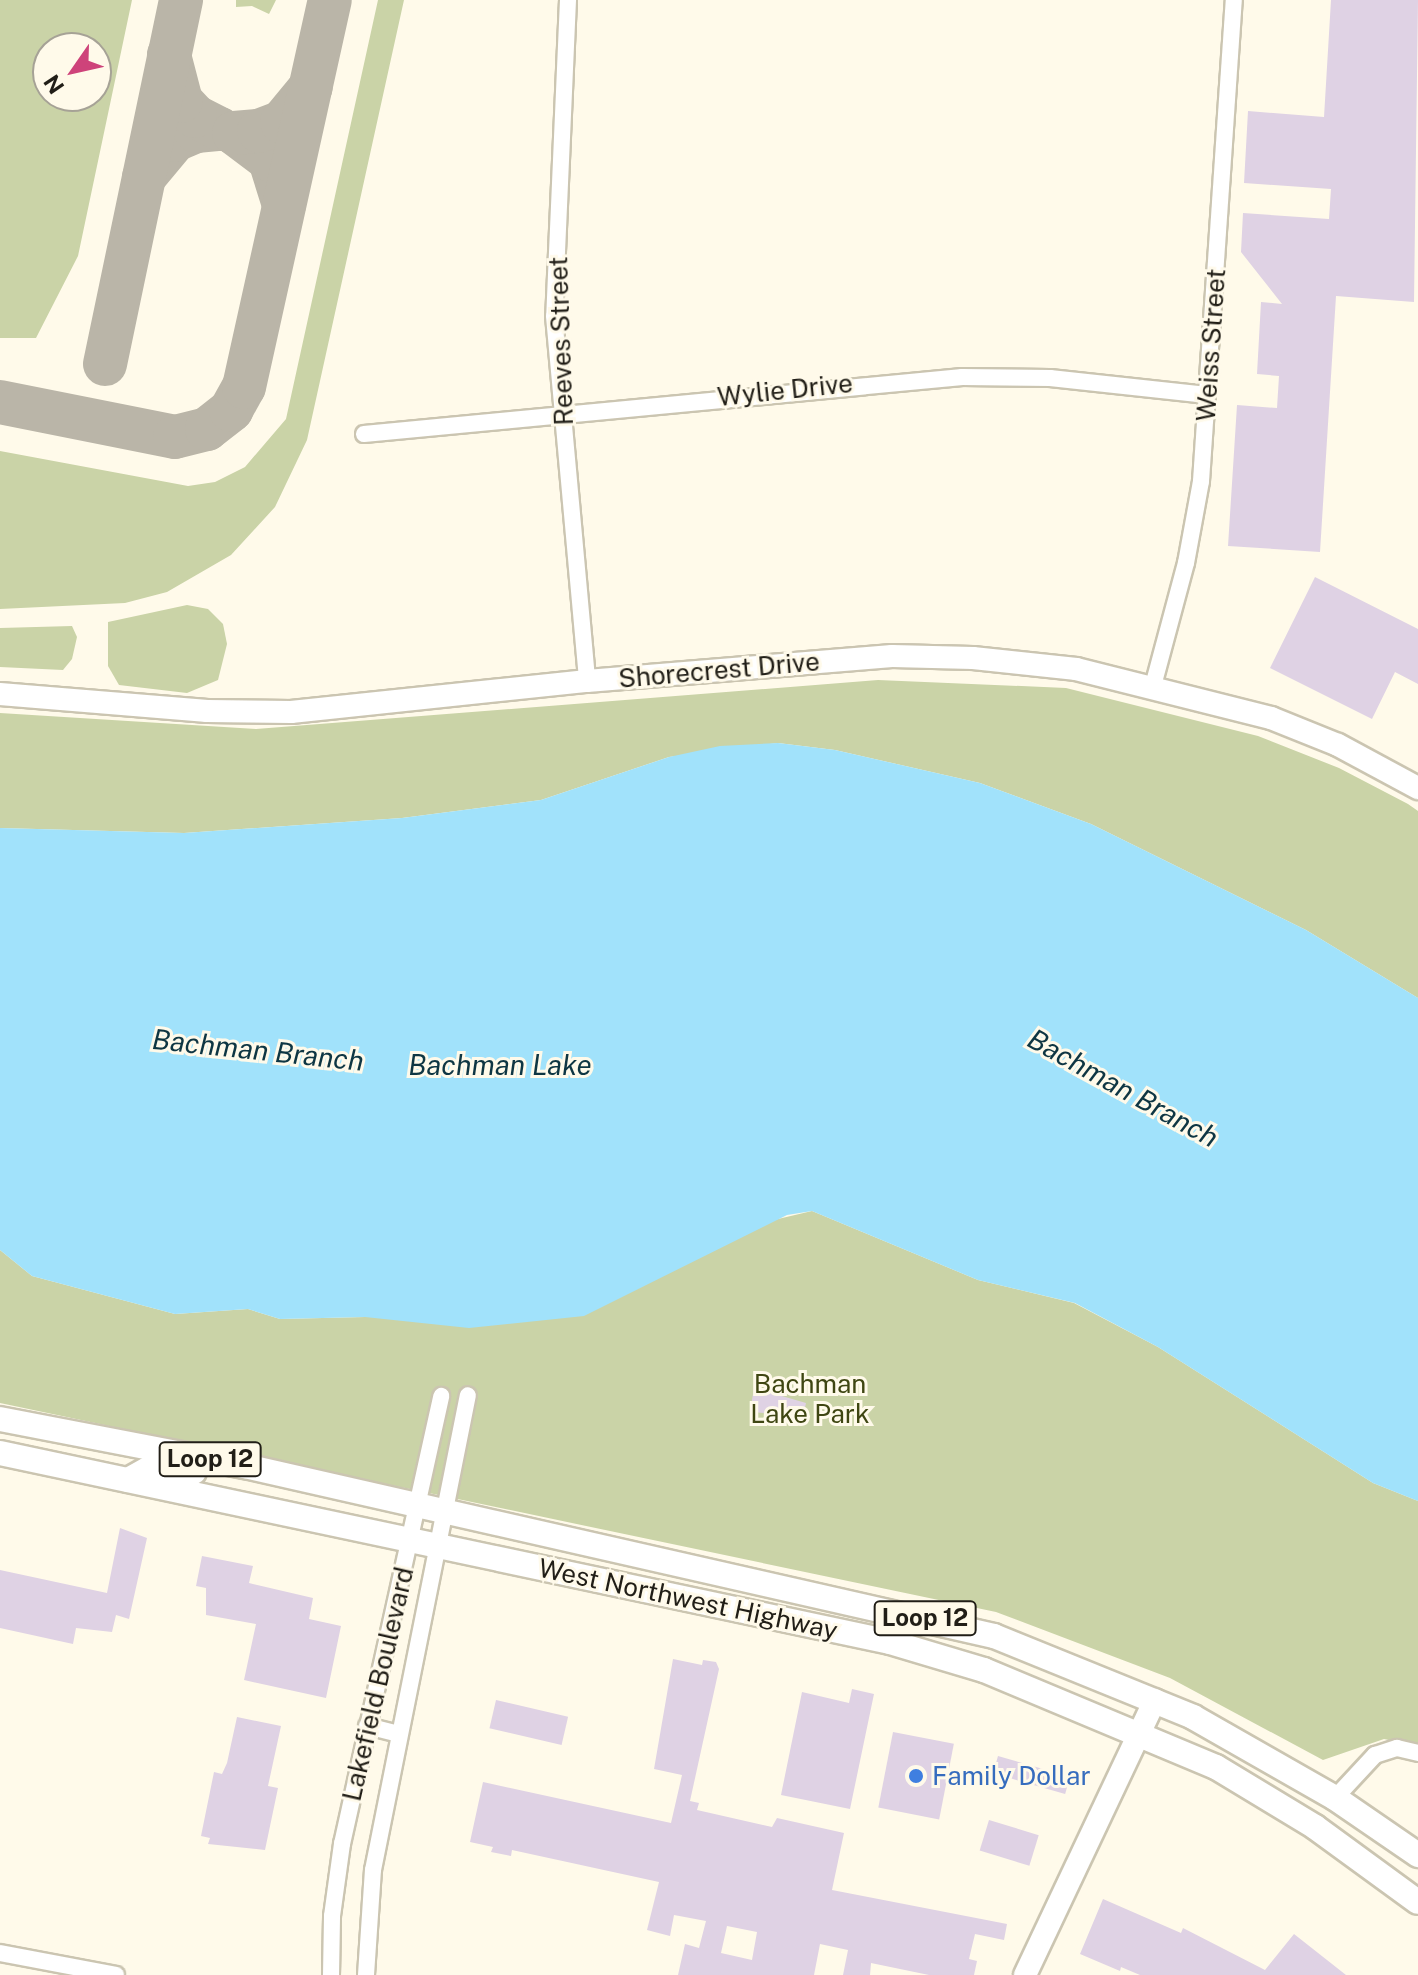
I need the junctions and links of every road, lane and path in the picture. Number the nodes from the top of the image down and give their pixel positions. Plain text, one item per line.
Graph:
1 (568, 0) edge
2 (1234, 0) edge
3 (1207, 395) junction
4 (563, 413) junction
5 (364, 434) dead end
6 (587, 681) junction
7 (1153, 686) junction
8 (0, 694) edge
9 (1418, 788) edge
10 (468, 1395) dead end
11 (441, 1396) dead end
12 (6, 1421) edge
13 (0, 1453) edge
14 (245, 1466) junction
15 (128, 1480) junction
16 (417, 1508) junction
17 (442, 1513) junction
18 (410, 1541) junction
19 (436, 1547) junction
20 (798, 1621) junction
21 (947, 1623) junction
22 (1155, 1700) junction
23 (367, 1726) junction
24 (1140, 1731) junction
25 (399, 1734) junction
26 (1418, 1753) edge
27 (1335, 1798) junction
28 (1418, 1855) edge
29 (1418, 1902) edge
30 (0, 1953) edge
31 (116, 1975) edge
32 (331, 1975) edge
33 (366, 1975) edge
34 (1025, 1975) edge

1 - 4 street, Reeves Street
2 - 3 street, Weiss Street
3 - 4 street, Wylie Drive
3 - 7 street, Weiss Street
4 - 5 street, Wylie Drive
4 - 6 street, Reeves Street
6 - 7 street, Shorecrest Drive
6 - 8 street, Shorecrest Drive
7 - 9 street, Shorecrest Drive
10 - 17 street, Lakefield Boulevard
11 - 16 street, Lakefield Boulevard
12 - 14 main road, West Northwest Highway / Loop 12
13 - 15 main road, West Northwest Highway / Loop 12
14 - 15 main road
14 - 16 main road, West Northwest Highway / Loop 12
15 - 18 main road, West Northwest Highway / Loop 12
16 - 17 main road, West Northwest Highway / Loop 12
16 - 18 street, Lakefield Boulevard
17 - 19 street, Lakefield Boulevard
17 - 21 main road, West Northwest Highway / Loop 12
18 - 19 main road, West Northwest Highway / Loop 12
18 - 23 street, Lakefield Boulevard
19 - 20 main road, West Northwest Highway / Loop 12
19 - 25 street, Lakefield Boulevard
20 - 21 main road
20 - 24 main road, West Northwest Highway / Loop 12
21 - 22 main road, West Northwest Highway / Loop 12
22 - 24 street
22 - 27 main road, West Northwest Highway / Loop 12
23 - 25 street
23 - 32 street, Lakefield Boulevard
24 - 29 main road, West Northwest Highway / Loop 12
24 - 34 street
25 - 33 street, Lakefield Boulevard
26 - 27 street
27 - 28 main road, West Northwest Highway / Loop 12
30 - 31 street

